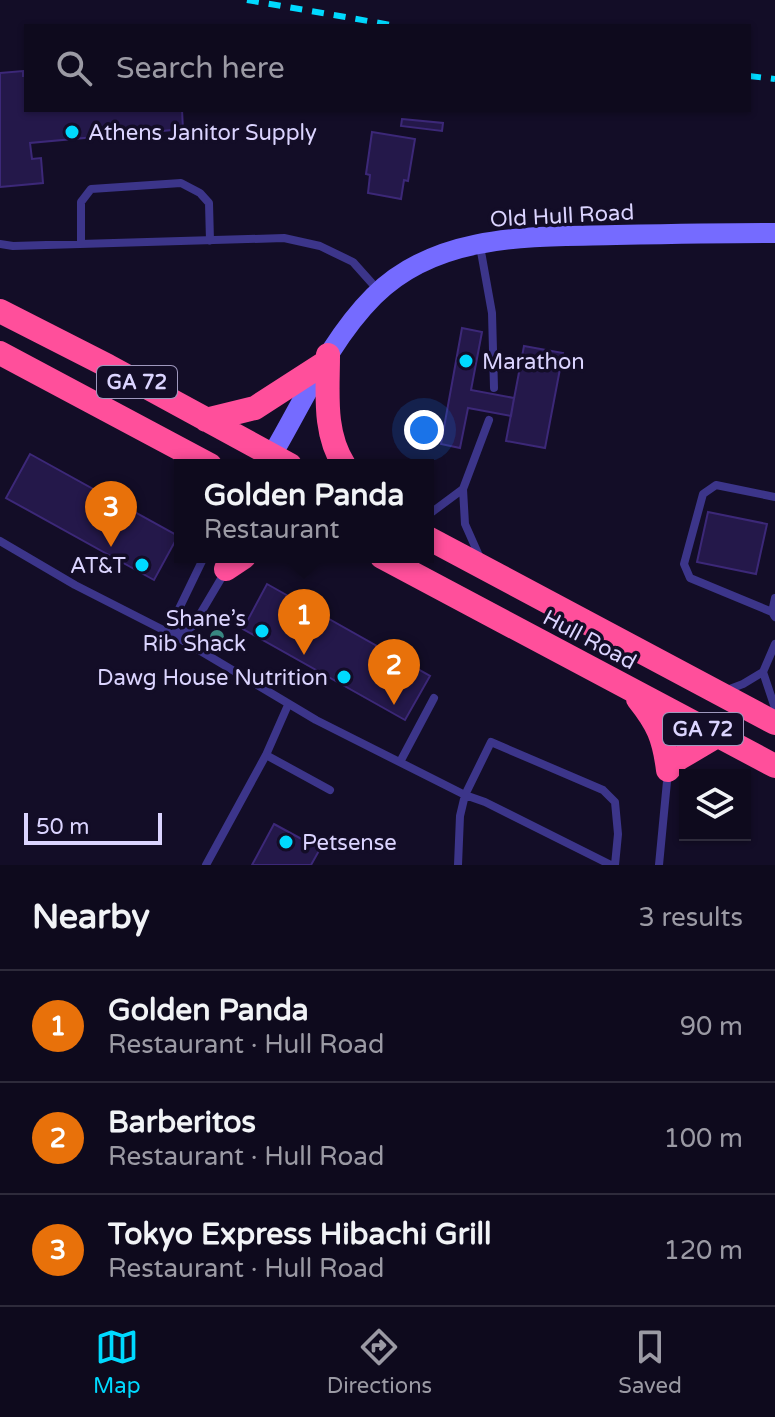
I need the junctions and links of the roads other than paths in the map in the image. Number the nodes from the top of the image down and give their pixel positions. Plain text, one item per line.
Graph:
1 (775, 233) edge
2 (210, 241) junction
3 (479, 243) junction
4 (0, 244) edge
5 (81, 244) junction
6 (379, 291) junction
7 (0, 311) edge
8 (0, 353) edge
9 (326, 360) junction
10 (494, 388) dead end
11 (119, 416) junction
12 (206, 420) junction
13 (489, 420) dead end
14 (199, 459) edge
15 (271, 459) edge
16 (277, 459) edge
17 (341, 459) edge
18 (174, 460) edge
19 (463, 489) junction
20 (775, 497) edge
21 (434, 511) edge
22 (0, 541) edge
23 (434, 541) edge
24 (201, 563) edge
25 (234, 563) edge
26 (393, 563) edge
27 (485, 568) junction
28 (775, 598) edge
29 (773, 615) edge
30 (177, 637) junction
31 (775, 644) edge
32 (763, 672) junction
33 (632, 691) junction
34 (718, 693) junction
35 (434, 698) dead end
36 (288, 705) junction
37 (775, 708) edge
38 (775, 723) edge
39 (717, 736) junction
40 (740, 748) junction
41 (775, 754) edge
42 (266, 755) junction
43 (400, 762) junction
44 (775, 766) edge
45 (668, 770) junction
46 (330, 790) dead end
47 (465, 795) junction
48 (206, 865) edge
49 (458, 865) edge
50 (613, 865) edge
51 (659, 865) edge

1 - 3 main road, Old Hull Road
2 - 5 lane
2 - 5 lane
2 - 6 lane
3 - 6 main road, Old Hull Road
3 - 10 lane
4 - 5 lane
6 - 9 main road, Old Hull Road
7 - 12 highway, GA 72
8 - 11 highway, GA 72
9 - 12 highway
9 - 16 main road, Old Hull Road
9 - 17 highway
11 - 14 highway, GA 72
11 - 18 highway
12 - 15 highway, GA 72
13 - 19 lane
19 - 21 lane
19 - 27 lane
20 - 29 lane
22 - 30 lane
23 - 27 highway, Hull Road / GA 72
24 - 30 lane
25 - 30 lane
26 - 33 highway, Hull Road / GA 72
27 - 34 highway, Hull Road / GA 72
28 - 29 lane
30 - 36 lane
31 - 32 lane
32 - 34 lane
32 - 37 lane
33 - 39 highway, Hull Road / GA 72
33 - 45 highway
34 - 38 highway, Hull Road / GA 72
35 - 43 lane
36 - 42 lane
36 - 43 lane
39 - 40 highway, Hull Road / GA 72
39 - 45 highway
40 - 41 highway
40 - 44 highway, Hull Road / GA 72
42 - 46 lane
42 - 48 lane
43 - 47 lane
45 - 51 lane
47 - 49 lane
47 - 50 lane
47 - 50 lane

